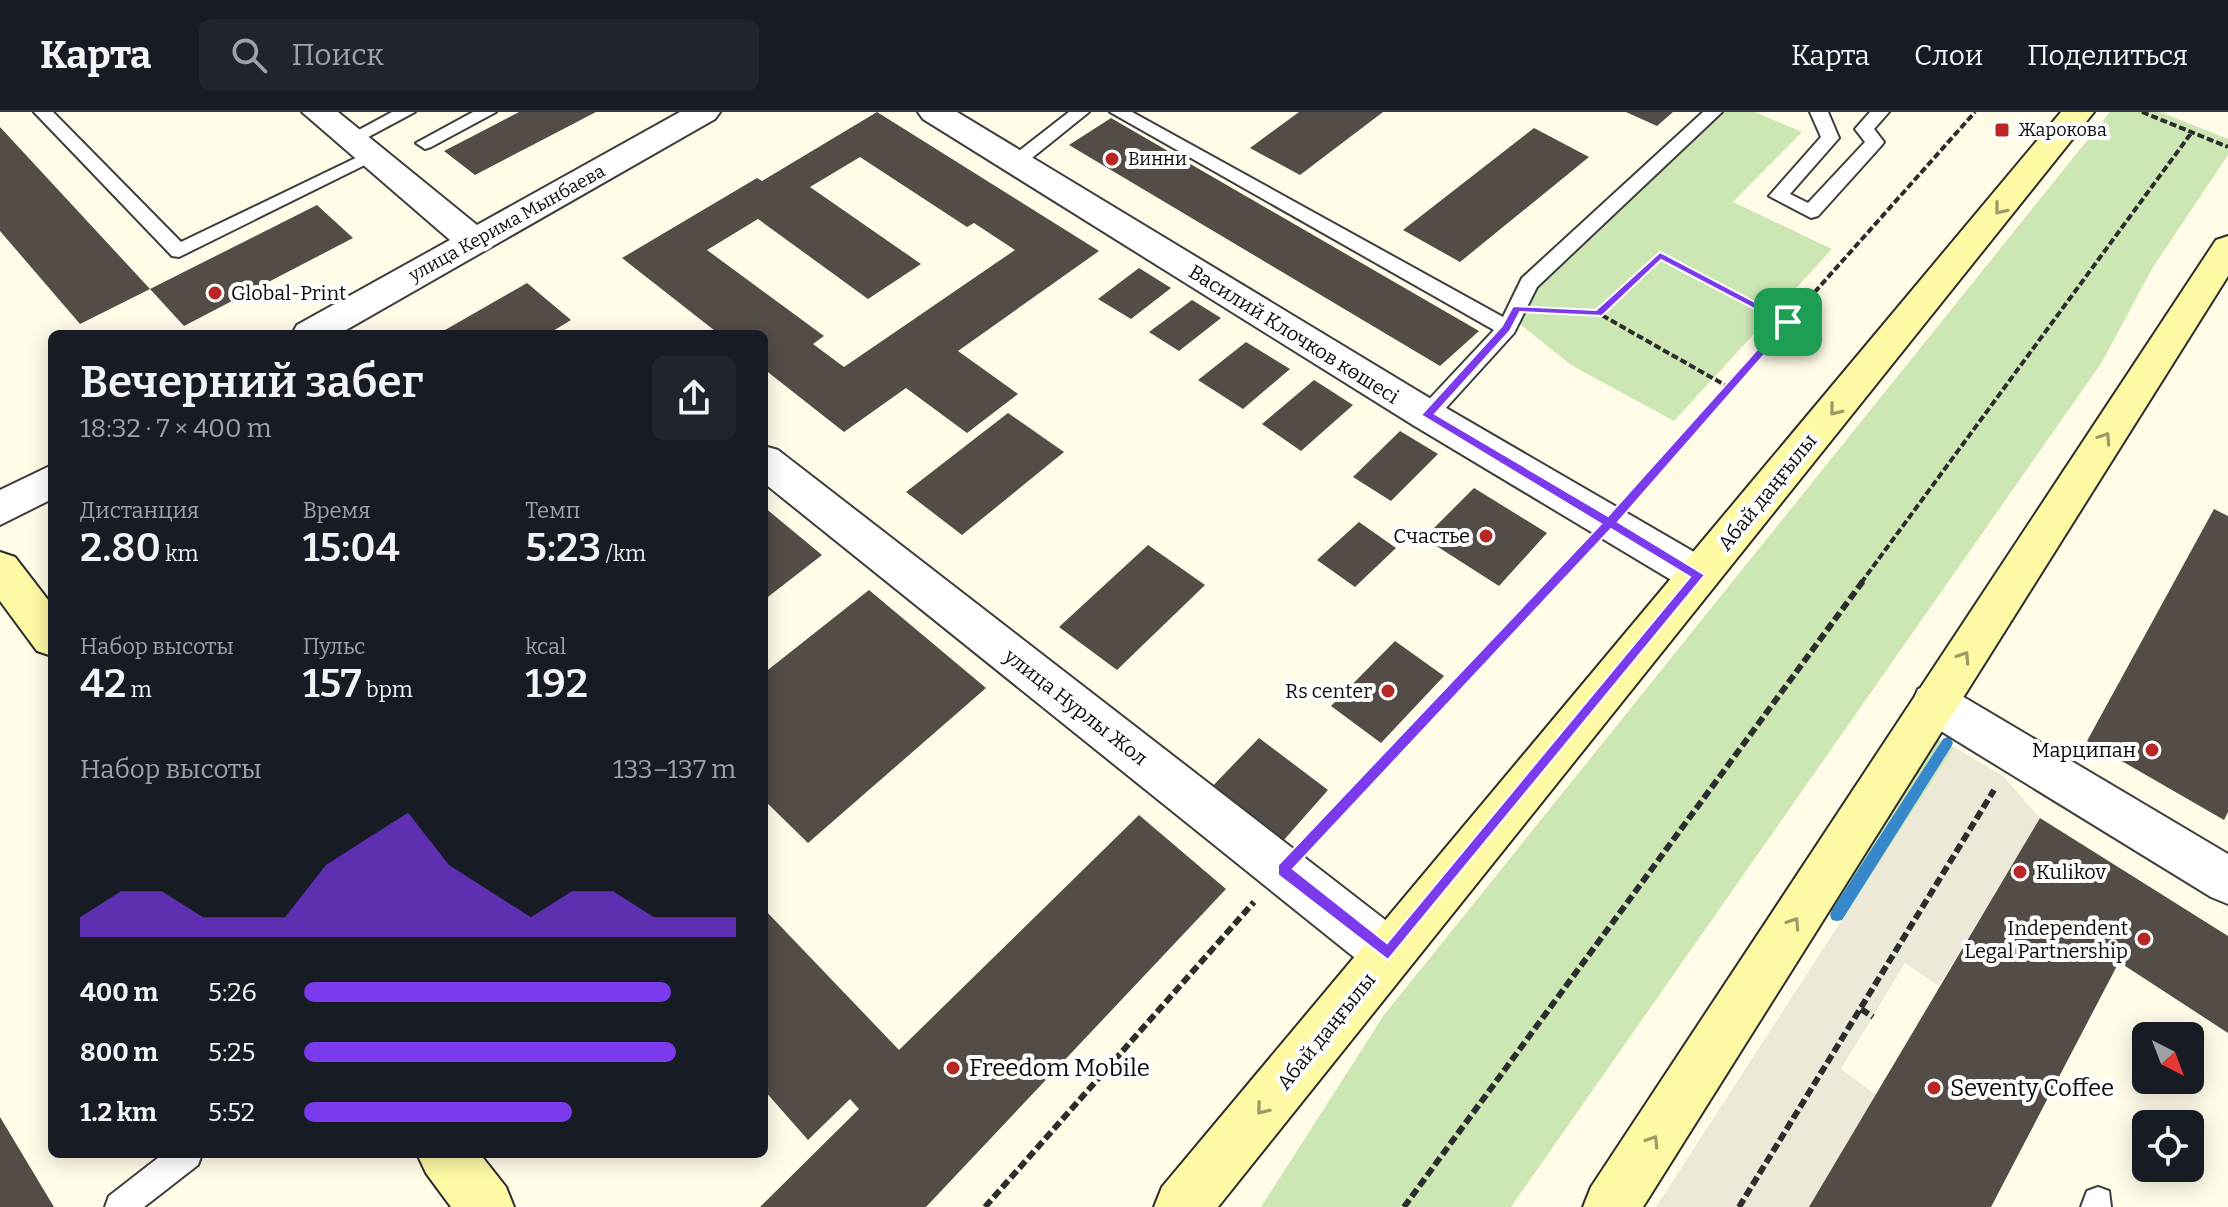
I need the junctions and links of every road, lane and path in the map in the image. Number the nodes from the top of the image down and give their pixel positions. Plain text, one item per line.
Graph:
1 (43, 112) edge
2 (318, 112) edge
3 (406, 112) edge
4 (487, 112) edge
5 (704, 112) edge
6 (934, 112) edge
7 (1080, 112) edge
8 (1119, 112) edge
9 (1713, 112) edge
10 (1819, 112) edge
11 (1880, 112) edge
12 (1975, 112) edge
13 (2078, 112) edge
14 (2142, 112) edge
15 (2192, 132) junction
16 (425, 143) dead end
17 (2228, 147) edge
18 (361, 148) junction
19 (1016, 162) junction
20 (474, 241) junction
21 (2228, 248) edge
22 (1516, 308) junction
23 (1598, 313) junction
24 (1788, 322) junction
25 (1507, 328) junction
26 (317, 330) edge
27 (1730, 388) junction
28 (1427, 415) junction
29 (768, 464) edge
30 (48, 482) edge
31 (0, 509) edge
32 (1609, 523) junction
33 (0, 569) edge
34 (1698, 575) junction
35 (48, 633) edge
36 (1934, 703) junction
37 (2003, 776) dead end
38 (1283, 870) junction
39 (2228, 881) edge
40 (1388, 953) junction
41 (1861, 1009) junction
42 (1873, 1017) dead end
43 (182, 1158) edge
44 (448, 1158) edge
45 (120, 1207) edge
46 (486, 1207) edge
47 (985, 1207) edge
48 (1182, 1207) edge
49 (1404, 1207) edge
50 (1611, 1207) edge
51 (1739, 1207) edge

1 - 18 lane
2 - 18 street
3 - 18 lane
4 - 16 lane
5 - 20 street, улица Керима Мынбаева
6 - 19 street, Василий Клочков көшесі
7 - 19 lane
8 - 25 lane
9 - 22 lane
10 - 11 lane
12 - 24 path
13 -> 34 main road, Абай даңғылы
14 - 15 path
15 - 17 path
15 - 49 path
18 - 20 street
19 - 28 street, Василий Клочков көшесі
20 - 26 street, улица Керима Мынбаева
36 -> 21 main road
22 - 23 path
22 - 25 lane
23 - 24 path
23 - 27 path
24 - 27 path
25 - 28 lane
27 - 32 path
28 - 32 street, Василий Клочков көшесі
29 - 38 street, улица Нурлы Жол
30 - 31 street
32 - 34 street, Василий Клочков көшесі
32 - 38 path
33 - 35 main road
34 - 40 main road, Абай даңғылы
36 - 39 street
50 -> 36 main road
37 - 41 path
38 - 40 street, улица Нурлы Жол
38 - 47 path
40 -> 48 main road, Абай даңғылы
41 - 42 path
41 - 51 path
43 - 45 lane
44 - 46 main road

